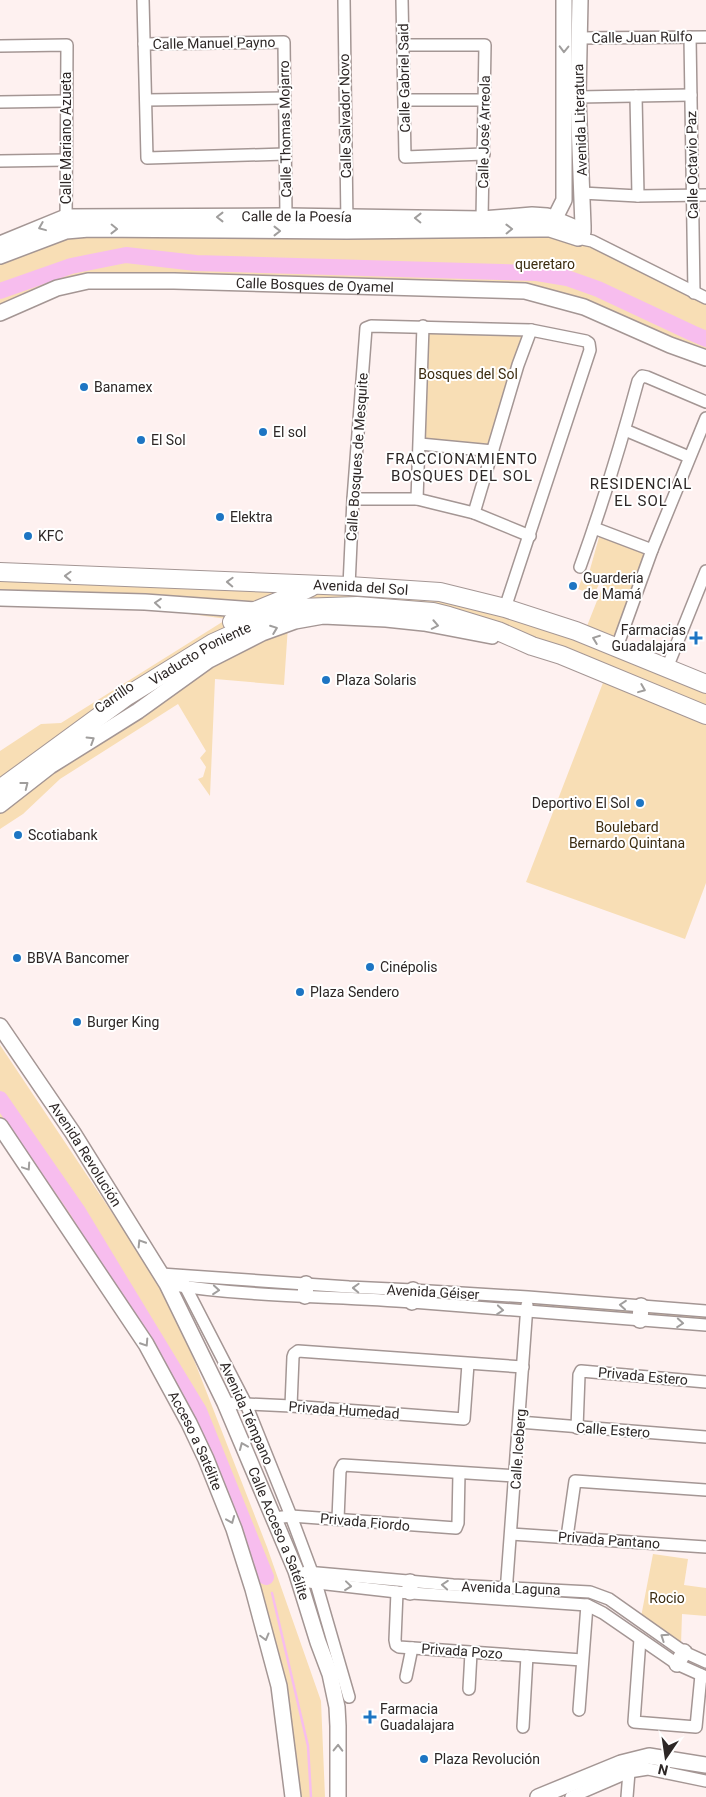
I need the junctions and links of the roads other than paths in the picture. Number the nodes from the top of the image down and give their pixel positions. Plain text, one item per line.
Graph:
1 (143, 0) edge
2 (344, 0) edge
3 (402, 0) edge
4 (564, 0) edge
5 (580, 0) edge
6 (706, 36) edge
7 (690, 37) junction
8 (578, 38) junction
9 (284, 42) joint
10 (144, 44) junction
11 (403, 45) junction
12 (0, 46) edge
13 (690, 95) junction
14 (636, 96) junction
15 (578, 97) junction
16 (284, 98) junction
17 (66, 100) junction
18 (146, 100) junction
19 (405, 100) junction
20 (484, 100) junction
21 (0, 102) edge
22 (285, 154) junction
23 (484, 154) junction
24 (66, 160) junction
25 (0, 162) edge
26 (582, 193) junction
27 (706, 195) edge
28 (638, 196) junction
29 (692, 196) junction
30 (286, 216) junction
31 (482, 219) junction
32 (66, 224) junction
33 (347, 224) junction
34 (552, 224) junction
35 (584, 237) junction
36 (0, 244) edge
37 (0, 256) edge
38 (694, 293) junction
39 (706, 298) edge
40 (0, 313) edge
41 (423, 326) junction
42 (530, 330) junction
43 (706, 358) edge
44 (706, 402) edge
45 (706, 418) edge
46 (625, 430) junction
47 (420, 444) junction
48 (493, 451) junction
49 (689, 457) junction
50 (416, 499) junction
51 (353, 500) junction
52 (474, 513) junction
53 (594, 528) junction
54 (530, 536) junction
55 (652, 550) junction
56 (580, 567) dead end
57 (706, 571) edge
58 (0, 572) edge
59 (314, 586) junction
60 (349, 586) junction
61 (0, 598) edge
62 (505, 608) junction
63 (255, 610) junction
64 (532, 646) junction
65 (617, 647) junction
66 (667, 668) junction
67 (706, 684) edge
68 (706, 714) edge
69 (0, 779) edge
70 (0, 789) edge
71 (0, 805) edge
72 (0, 1026) edge
73 (0, 1040) edge
74 (40, 1084) junction
75 (0, 1126) edge
76 (181, 1275) junction
77 (164, 1279) junction
78 (186, 1287) junction
79 (306, 1290) junction
80 (413, 1296) junction
81 (528, 1297) junction
82 (706, 1311) edge
83 (527, 1312) junction
84 (641, 1313) junction
85 (706, 1324) edge
86 (468, 1364) junction
87 (523, 1367) junction
88 (706, 1382) edge
89 (225, 1403) junction
90 (246, 1404) junction
91 (291, 1406) junction
92 (519, 1422) junction
93 (577, 1428) junction
94 (706, 1437) edge
95 (460, 1473) junction
96 (516, 1476) junction
97 (706, 1490) edge
98 (292, 1516) junction
99 (274, 1518) junction
100 (338, 1519) junction
101 (511, 1534) junction
102 (567, 1537) junction
103 (706, 1548) edge
104 (306, 1577) junction
105 (507, 1588) junction
106 (406, 1589) junction
107 (506, 1600) junction
108 (587, 1605) junction
109 (640, 1639) junction
110 (412, 1648) junction
111 (471, 1652) junction
112 (527, 1656) junction
113 (681, 1658) junction
114 (582, 1660) junction
115 (706, 1662) edge
116 (704, 1676) edge
117 (406, 1678) dead end
118 (469, 1689) dead end
119 (349, 1697) dead end
120 (578, 1710) dead end
121 (523, 1727) dead end
122 (706, 1765) edge
123 (629, 1772) junction
124 (706, 1781) edge
125 (293, 1797) edge
126 (338, 1797) edge
127 (538, 1797) edge
128 (571, 1797) edge
129 (627, 1797) edge

1 - 10 street
2 - 33 street, Calle Salvador Novo
3 - 11 street, Calle Gabriel Said
4 -> 34 street, Avenida Literatura
5 - 8 street, Avenida Literatura
6 - 7 street, Calle Juan Rulfo
7 - 8 street, Calle Juan Rulfo
7 - 13 street, Calle Octavio Paz
8 - 15 street, Avenida Literatura
9 - 10 street, Calle Manuel Payno
9 - 16 street, Calle Thomas Mojarro
10 - 18 street
11 - 19 street, Calle Gabriel Said
11 - 20 street, Calle José Arreola
12 - 17 street, Calle Mariano Azueta
13 - 14 street
13 - 29 street, Calle Octavio Paz
14 - 15 street
14 - 28 street
15 - 26 street, Avenida Literatura
16 - 18 street
16 - 22 street, Calle Thomas Mojarro
17 - 21 street
17 - 24 street, Calle Mariano Azueta
18 - 22 street
19 - 20 street
19 - 23 street, Calle Gabriel Said
20 - 23 street, Calle José Arreola
22 - 30 street, Calle Thomas Mojarro
23 - 31 street, Calle José Arreola
24 - 25 street
24 - 32 street, Calle Mariano Azueta
26 - 28 street
26 - 35 street, Avenida Literatura
27 - 29 street
28 - 29 street
29 - 38 street, Calle Octavio Paz
30 -> 32 street, Calle de la Poesía
30 - 33 street, Calle de la Poesía
31 -> 33 street, Calle de la Poesía
31 - 34 street, Calle de la Poesía
32 -> 33 street, Calle de la Poesía
32 -> 36 street, Calle de la Poesía
32 - 37 street, Calle de la Poesía
33 -> 34 street, Calle de la Poesía
34 - 35 street, Calle de la Poesía
35 - 38 street, Calle de la Poesía
38 - 39 street, Calle de la Poesía
40 - 43 street, Calle Bosques de Oyamel
41 - 42 street
41 - 47 street
41 - 51 street, Calle Bosques de Mesquite
42 - 48 street
42 - 54 street
44 - 46 street
45 - 49 street
46 - 49 street
46 - 53 street
47 - 48 street
47 - 50 street
48 - 52 street
49 - 55 street
50 - 51 street
50 - 52 street
51 - 60 street, Calle Bosques de Mesquite
52 - 54 street
53 - 55 street
53 - 56 street
54 - 62 street
55 - 65 street
57 - 66 street
59 -> 58 main road, Avenida del Sol
59 - 60 main road, Avenida del Sol
59 - 63 main road, Carrillo
60 - 62 main road, Avenida del Sol
63 -> 61 street
65 -> 62 main road, Avenida del Sol
63 - 69 main road, Carrillo
64 -> 68 main road
64 - 70 main road, Viaducto Poniente
71 -> 64 street
65 - 66 main road, Avenida del Sol
66 - 67 main road, Avenida del Sol
72 - 74 street, Avenida Revolución
73 - 74 street
77 -> 74 street, Avenida Revolución
75 -> 125 street, Acceso a Satélite
76 - 77 street, Avenida Géiser
76 - 78 street, Avenida Témpano
76 - 79 street, Avenida Géiser
77 - 78 street, Avenida Géiser
77 - 89 street, Calle Acceso a Satélite
78 -> 79 street, Avenida Géiser
78 - 90 street, Avenida Témpano
79 - 80 street, Avenida Géiser
80 - 81 street, Avenida Géiser
80 -> 83 street, Avenida Géiser
81 - 83 street, Calle Iceberg
84 -> 81 street, Avenida Géiser
82 - 84 street, Avenida Géiser
83 - 84 street, Avenida Géiser
83 - 87 street, Calle Iceberg
84 -> 85 street, Avenida Géiser
86 - 87 street
86 - 91 street
86 - 91 street, Privada Humedad
87 - 92 street, Calle Iceberg
88 - 93 street, Privada Estero
89 - 90 street, Privada Humedad
99 -> 89 street, Calle Acceso a Satélite
90 - 91 street, Privada Humedad
90 - 98 street, Avenida Témpano
92 - 93 street, Calle Estero
92 - 96 street, Calle Iceberg
93 - 94 street, Calle Estero
95 - 96 street
95 - 100 street
95 - 100 street, Privada Fiordo
96 - 101 street, Calle Iceberg
97 - 102 street
98 - 99 street, Privada Fiordo
98 - 100 street, Privada Fiordo
98 - 104 street, Avenida Témpano
99 - 104 street, Calle Acceso a Satélite
101 - 102 street, Privada Pantano
101 - 105 street, Calle Iceberg
102 - 103 street, Privada Pantano
104 - 106 street, Avenida Laguna
104 - 119 street, Avenida Témpano
126 -> 104 street, Calle Acceso a Satélite
105 -> 106 street, Avenida Laguna
105 - 107 street, Calle Iceberg
113 -> 105 street, Avenida Laguna
106 - 107 street, Avenida Laguna
106 - 110 street, Privada Pozo
107 - 108 street, Avenida Laguna
108 - 109 street, Avenida Laguna
108 - 114 street
109 - 113 street, Avenida Laguna
109 - 116 street
110 - 111 street, Privada Pozo
110 - 117 street
111 - 112 street, Privada Pozo
111 - 118 street
112 - 114 street, Privada Pozo
112 - 121 street
113 - 115 street, Avenida Laguna
113 - 116 street, Avenida Laguna
114 - 120 street
122 - 127 street
123 - 124 street
123 - 128 street
123 - 129 street

